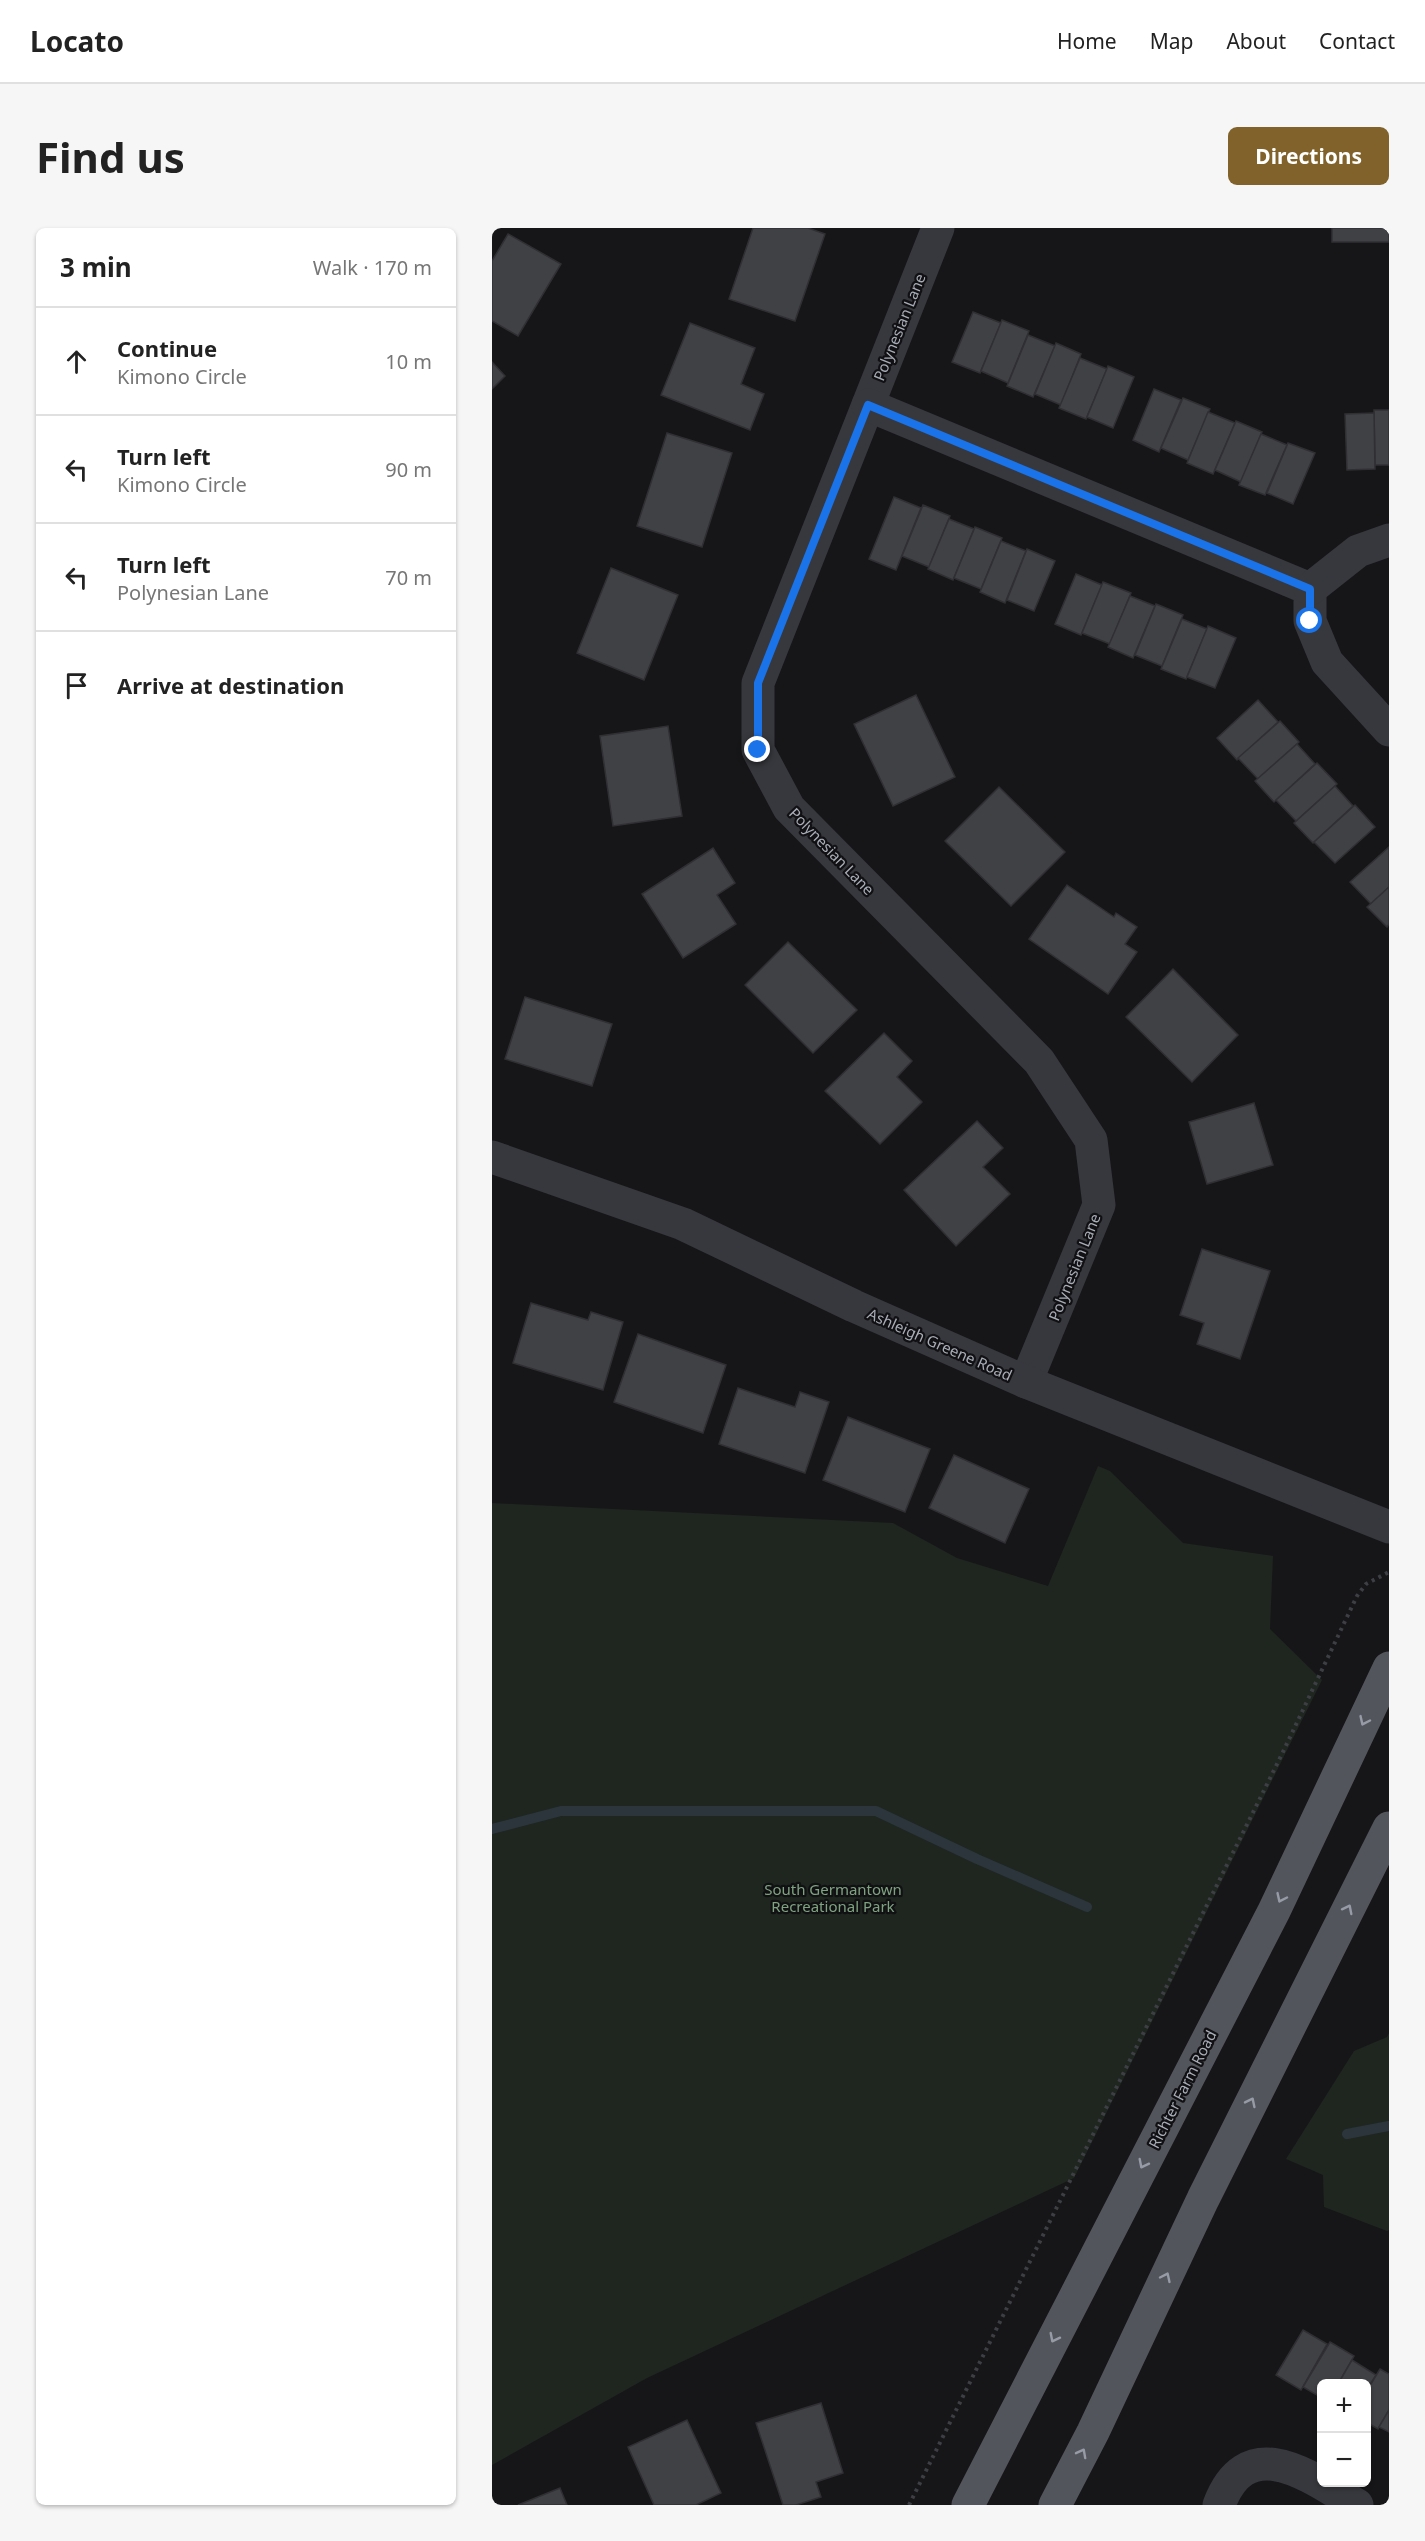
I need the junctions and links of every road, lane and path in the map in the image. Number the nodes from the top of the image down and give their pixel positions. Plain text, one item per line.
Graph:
1 (938, 228) edge
2 (868, 405) junction
3 (1389, 540) edge
4 (1310, 589) junction
5 (1389, 730) edge
6 (492, 1157) edge
7 (1026, 1382) junction
8 (1389, 1527) edge
9 (1389, 1572) edge
10 (1389, 1668) edge
11 (1389, 1828) edge
12 (909, 2505) edge
13 (968, 2505) edge
14 (1055, 2505) edge
15 (1219, 2505) edge
16 (1357, 2505) edge

1 - 2 street, Polynesian Lane
2 - 4 street
2 - 7 street, Polynesian Lane
3 - 4 street
4 - 5 street
6 - 7 street, Ashleigh Greene Road
7 - 8 street, Ashleigh Greene Road
9 - 12 path
10 -> 13 main road, Richter Farm Road
14 -> 11 main road
15 - 16 street

